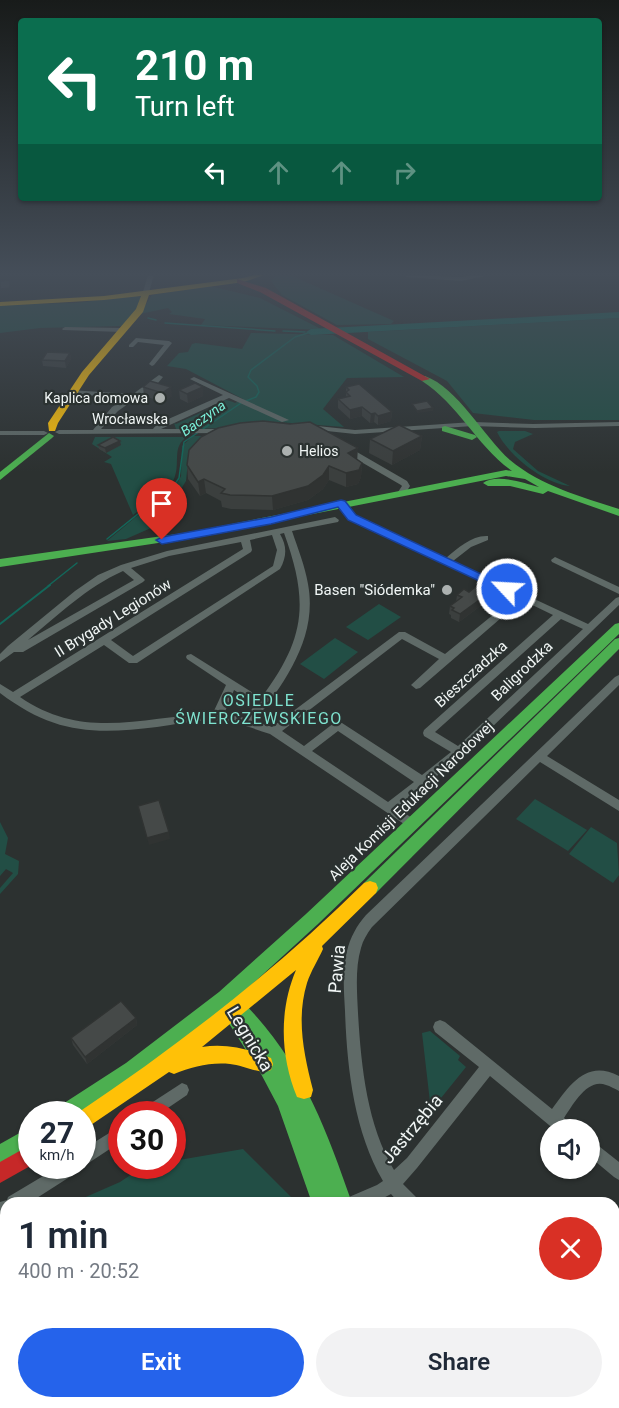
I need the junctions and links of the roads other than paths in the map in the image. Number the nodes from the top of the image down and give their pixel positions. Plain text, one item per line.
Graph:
1 (113, 341) edge
2 (135, 341) edge
3 (144, 341) edge
4 (354, 341) edge
5 (131, 346) dead end
6 (153, 364) dead end
7 (159, 377) dead end
8 (194, 379) dead end
9 (72, 392) junction
10 (134, 396) junction
11 (227, 396) junction
12 (285, 420) dead end
13 (619, 424) edge
14 (280, 427) edge
15 (416, 429) junction
16 (445, 429) joint
17 (470, 429) junction
18 (240, 430) edge
19 (344, 431) junction
20 (95, 432) junction
21 (154, 432) junction
22 (0, 433) edge
23 (51, 433) junction
24 (490, 456) junction
25 (517, 472) junction
26 (0, 477) edge
27 (481, 480) junction
28 (543, 491) junction
29 (402, 492) junction
30 (343, 506) junction
31 (619, 513) edge
32 (335, 520) dead end
33 (619, 520) edge
34 (273, 526) junction
35 (287, 530) junction
36 (485, 538) dead end
37 (245, 539) junction
38 (162, 540) junction
39 (167, 554) junction
40 (555, 560) dead end
41 (448, 561) junction
42 (0, 563) edge
43 (124, 567) junction
44 (619, 591) edge
45 (522, 596) junction
46 (619, 600) edge
47 (560, 614) junction
48 (619, 627) edge
49 (589, 628) junction
50 (105, 641) junction
51 (619, 642) edge
52 (12, 648) junction
53 (191, 657) dead end
54 (0, 659) edge
55 (446, 659) junction
56 (619, 679) edge
57 (232, 683) junction
58 (416, 685) dead end
59 (0, 688) edge
60 (13, 697) junction
61 (263, 704) junction
62 (217, 717) junction
63 (248, 722) junction
64 (274, 731) junction
65 (305, 751) junction
66 (459, 752) junction
67 (540, 757) junction
68 (423, 782) junction
69 (619, 806) edge
70 (390, 807) junction
71 (411, 823) junction
72 (325, 934) junction
73 (225, 998) junction
74 (235, 1012) junction
75 (440, 1027) dead end
76 (267, 1066) junction
77 (489, 1066) junction
78 (148, 1078) junction
79 (619, 1084) edge
80 (182, 1090) dead end
81 (85, 1101) edge
82 (166, 1101) edge
83 (96, 1113) edge
84 (312, 1118) junction
85 (554, 1119) joint
86 (18, 1144) edge
87 (0, 1155) edge
88 (600, 1156) edge
89 (18, 1162) edge
90 (619, 1172) edge
91 (0, 1173) edge
92 (53, 1179) edge
93 (393, 1183) junction
94 (24, 1197) edge
95 (320, 1197) edge
96 (340, 1197) edge
97 (369, 1197) edge
98 (405, 1197) edge

1 - 9 street
2 - 5 street
3 - 6 street
4 - 17 street
7 - 10 street
8 - 11 street
9 - 10 street
9 - 23 street
10 - 20 street
11 - 12 street
11 - 21 street
13 - 17 street
14 - 19 street
15 - 16 street
15 - 17 street
15 - 19 street
16 - 17 street
17 - 24 street
17 - 25 street
18 - 21 street, Wrocławska
19 - 29 street
20 - 21 street, Wrocławska
20 - 23 street, Wrocławska
22 - 23 street, Wrocławska
23 - 26 street
24 - 25 street
24 - 27 street
25 - 27 street
25 - 28 street
25 - 31 street
27 - 28 street
27 - 29 street
27 - 30 street
28 - 33 street
29 - 30 street
30 - 34 street
30 - 41 street
32 - 35 street
34 - 35 street
34 - 37 street
34 - 38 street
34 - 50 street
35 - 61 street
36 - 41 street
37 - 39 street
37 - 50 street, II Brygady Legionów
38 - 39 street
38 - 42 street
39 - 43 street
40 - 44 street
41 - 45 street
43 - 52 street
43 - 52 street
45 - 47 street
45 - 55 street, Bieszczadzka
46 - 49 street, Baligrodzka
47 - 49 street
47 - 66 street, Bieszczadzka
48 - 71 street, Aleja Komisji Edukacji Narodowej
49 - 66 street, Baligrodzka
50 - 60 street, II Brygady Legionów
51 - 72 street, Aleja Komisji Edukacji Narodowej
52 - 54 street
53 - 57 street
55 - 58 street, Bieszczadzka
55 - 64 street, Bieszczadzka
56 - 67 street, Pawia
57 - 61 street
57 - 62 street
59 - 60 street
60 - 62 street
61 - 63 street
62 - 63 street
63 - 64 street
64 - 65 street
65 - 68 street
65 - 70 street
66 - 68 street, Baligrodzka
67 - 69 street
67 - 93 street, Pawia
68 - 70 street, Baligrodzka
70 - 71 street
71 - 73 street, Aleja Komisji Edukacji Narodowej
72 - 74 street
72 - 84 street
73 - 74 street, Legnicka
73 - 81 street, Aleja Komisji Edukacji Narodowej
74 - 76 street, Legnicka
74 - 78 street
74 - 84 street, Legnicka
75 - 77 street
76 - 78 street
76 - 95 street, Legnicka
77 - 85 street
77 - 93 street, Jastrzębia
78 - 83 street
79 - 85 street
80 - 82 street
84 - 96 street, Legnicka
86 - 87 street
88 - 90 street
89 - 91 street
92 - 94 street
93 - 97 street, Jastrzębia
93 - 98 street

